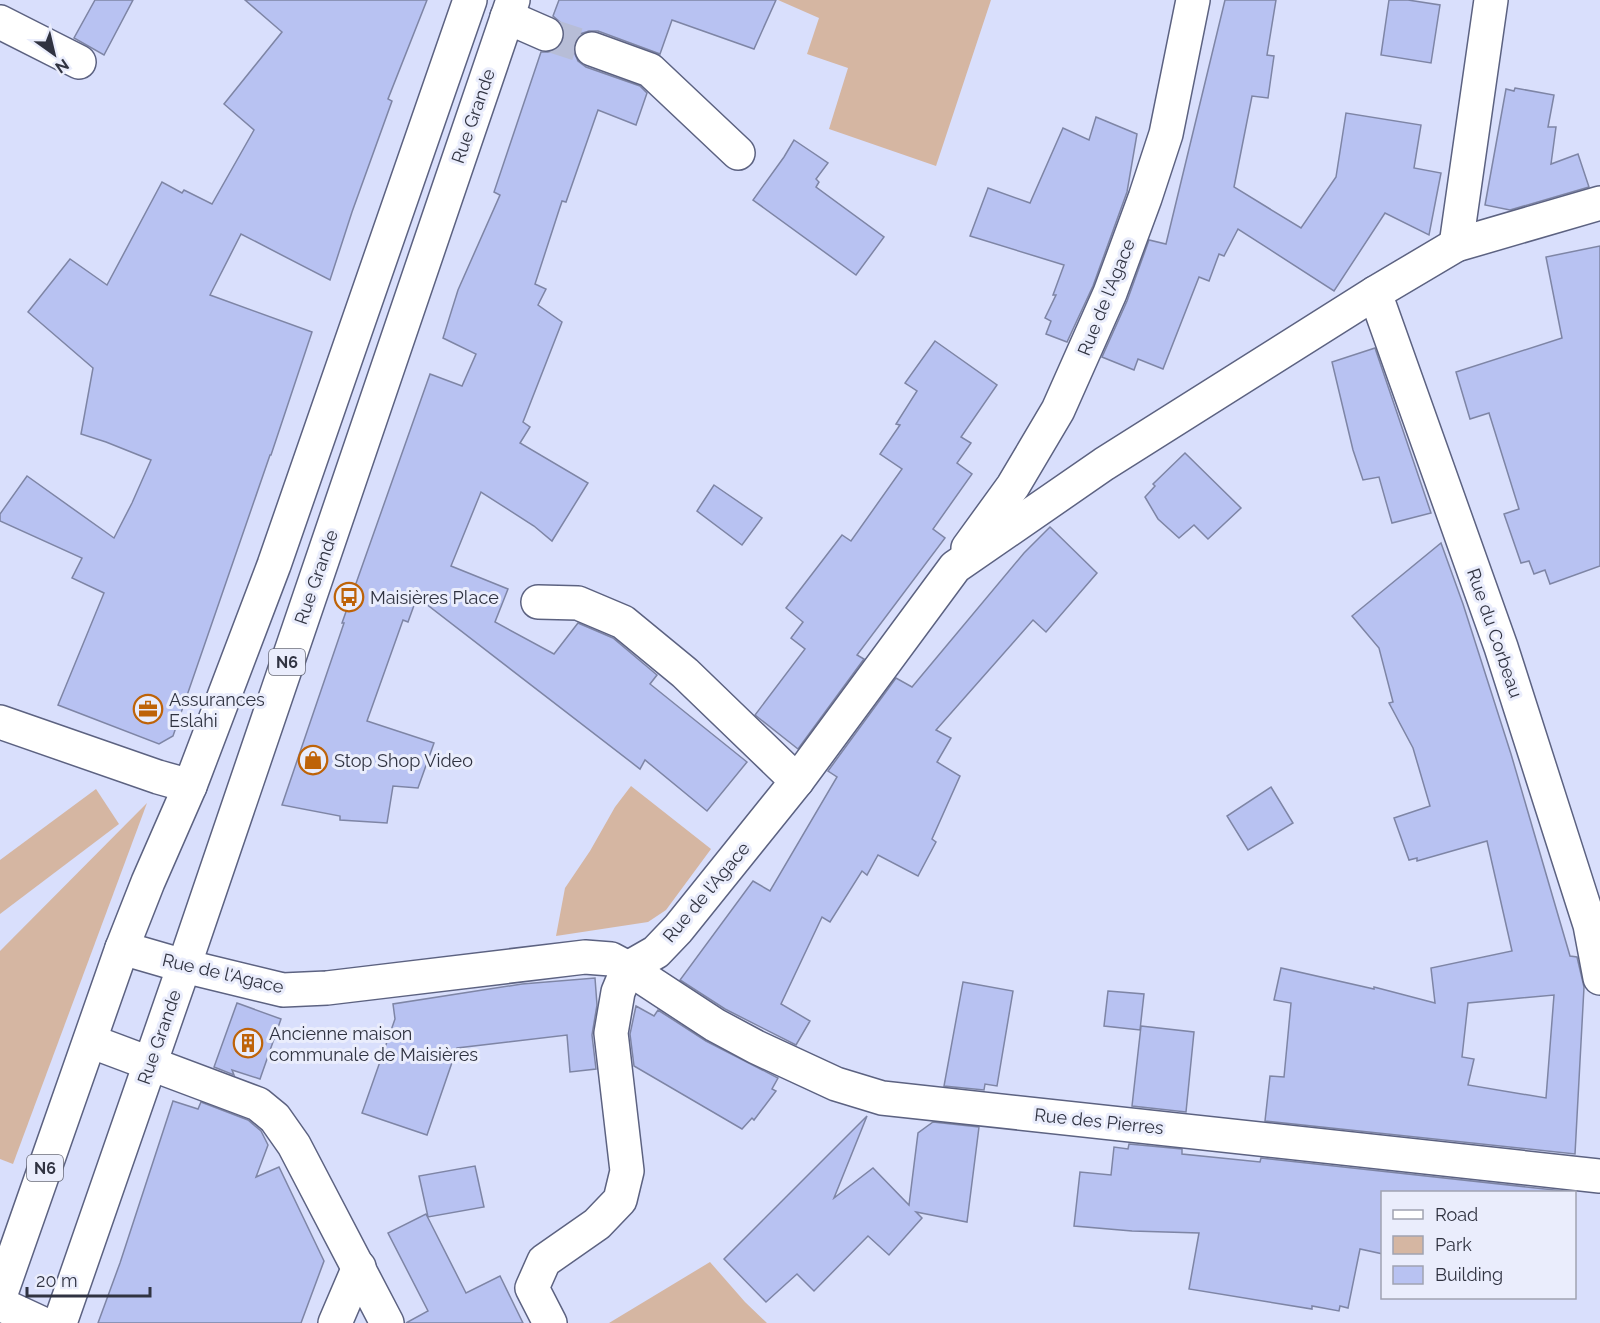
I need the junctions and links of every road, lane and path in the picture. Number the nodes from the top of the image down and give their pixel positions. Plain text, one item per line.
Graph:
1 (470, 0) edge
2 (1192, 0) edge
3 (1491, 0) edge
4 (510, 9) edge
5 (0, 22) edge
6 (546, 34) tunnel mouth
7 (592, 49) tunnel mouth
8 (79, 62) dead end
9 (738, 153) dead end
10 (1600, 203) edge
11 (1456, 245) junction
12 (1375, 293) junction
13 (955, 567) junction
14 (538, 602) dead end
15 (0, 722) edge
16 (797, 781) junction
17 (190, 786) junction
18 (122, 948) junction
19 (184, 966) junction
20 (628, 968) junction
21 (1600, 978) edge
22 (90, 1041) junction
23 (150, 1063) junction
24 (1600, 1176) edge
25 (359, 1267) junction
26 (0, 1296) edge
27 (0, 1304) edge
28 (41, 1323) edge
29 (60, 1323) edge
30 (335, 1323) edge
31 (387, 1323) edge
32 (550, 1323) edge

1 - 17 street, N6
2 - 13 street, Rue de l'Agace
3 - 11 street
4 - 6 street
4 - 19 street, Rue Grande / N6
5 - 8 street
7 - 9 street
10 - 11 street, Rue de l'Agace
11 - 12 street, Rue de l'Agace
12 - 13 street, Rue de l'Agace
12 - 21 street, Rue du Corbeau
13 - 16 street, Rue de l'Agace
14 - 16 street
15 - 17 street
16 - 20 street, Rue de l'Agace
17 - 18 street, N6
18 - 19 street, Rue de l'Agace
18 - 22 street, N6
19 - 20 street, Rue de l'Agace
19 - 23 street, Rue Grande / N6
20 - 24 street, Rue des Pierres
20 - 32 street
22 - 23 street
22 - 26 street, N6
23 - 25 street
23 - 29 street, Rue Grande / N6
25 - 30 street
25 - 31 street
27 - 28 street

